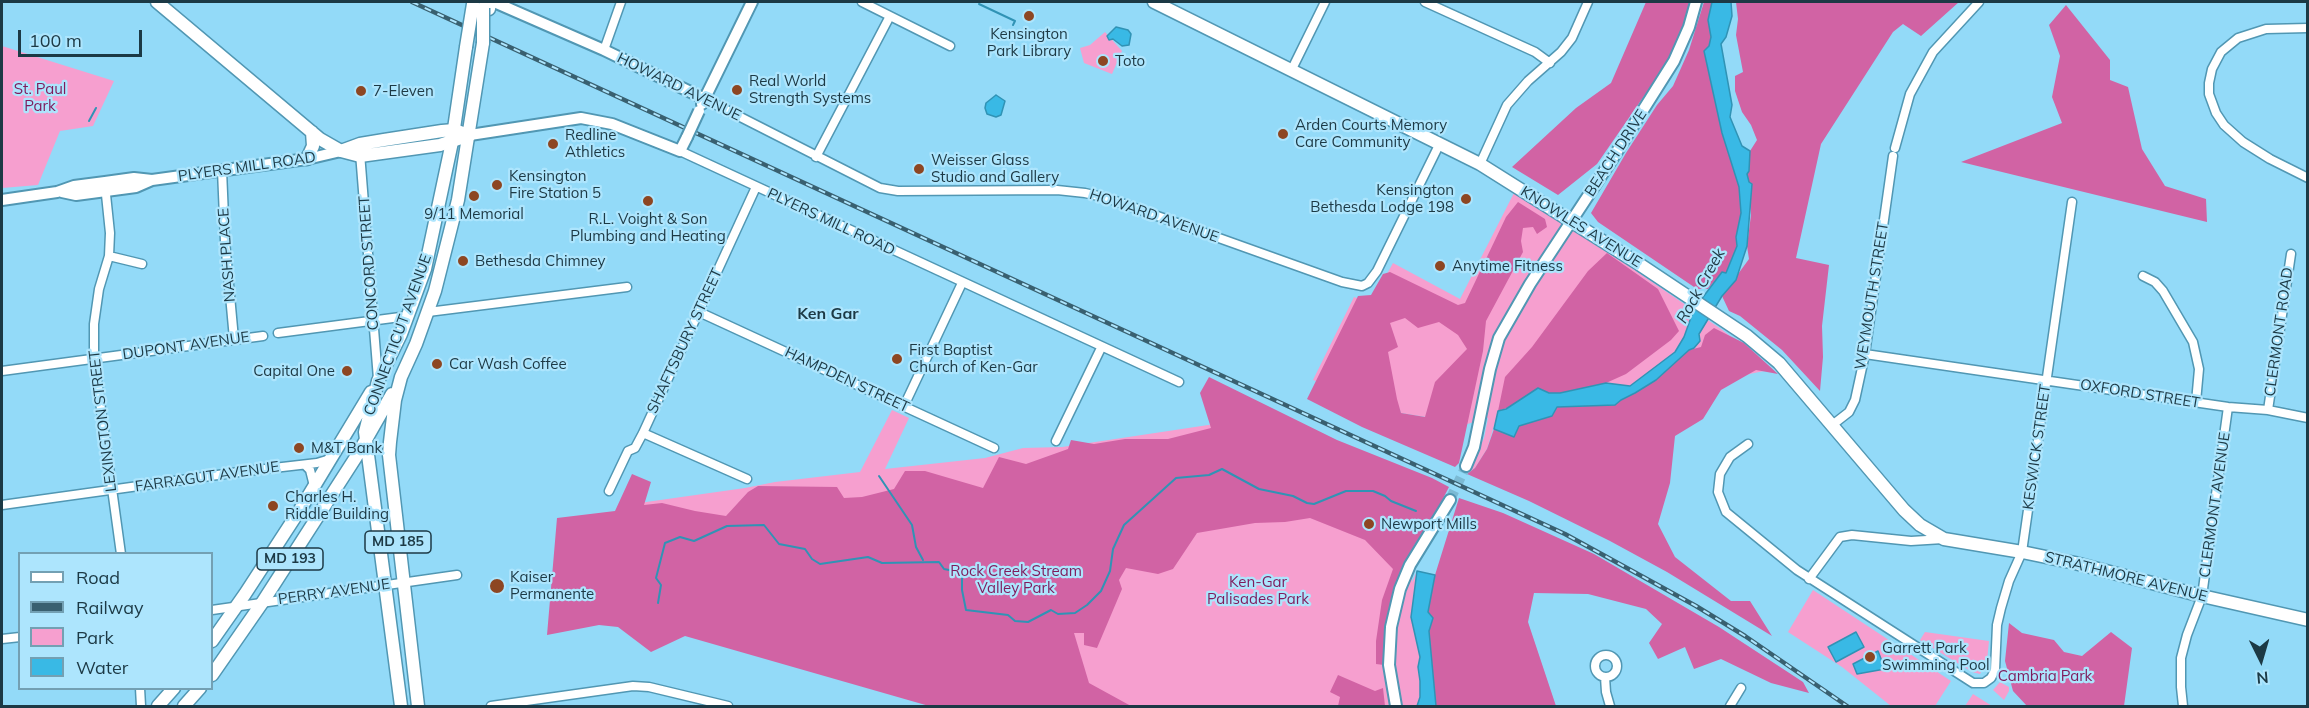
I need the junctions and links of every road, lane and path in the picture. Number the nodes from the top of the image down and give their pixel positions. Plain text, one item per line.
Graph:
1 (157, 2) edge
2 (621, 2) edge
3 (752, 2) edge
4 (862, 2) edge
5 (1154, 2) edge
6 (1325, 2) edge
7 (1425, 2) edge
8 (1588, 2) edge
9 (1696, 2) edge
10 (1979, 2) edge
11 (484, 4) edge
12 (890, 16) junction
13 (2307, 28) edge
14 (950, 46) dead end
15 (604, 50) junction
16 (1550, 63) junction
17 (1292, 69) junction
18 (705, 99) junction
19 (312, 132) junction
20 (470, 135) junction
21 (453, 136) junction
22 (1440, 143) junction
23 (360, 150) junction
24 (341, 151) junction
25 (680, 152) junction
26 (816, 156) junction
27 (307, 159) junction
28 (1480, 164) junction
29 (222, 170) junction
30 (2307, 178) edge
31 (106, 187) junction
32 (756, 187) junction
33 (2, 200) edge
34 (2072, 202) dead end
35 (1571, 222) junction
36 (2291, 254) dead end
37 (109, 256) junction
38 (142, 264) dead end
39 (2142, 276) dead end
40 (962, 283) junction
41 (627, 287) dead end
42 (428, 312) junction
43 (699, 312) junction
44 (408, 316) junction
45 (374, 320) junction
46 (278, 333) dead end
47 (263, 336) dead end
48 (234, 339) junction
49 (1101, 348) junction
50 (1865, 354) junction
51 (94, 358) junction
52 (2, 372) edge
53 (401, 377) junction
54 (2046, 380) junction
55 (378, 381) junction
56 (1179, 382) dead end
57 (2196, 402) junction
58 (904, 406) junction
59 (2228, 408) junction
60 (2268, 410) junction
61 (2307, 418) edge
62 (1831, 426) junction
63 (643, 433) junction
64 (366, 441) junction
65 (1056, 441) dead end
66 (1748, 444) dead end
67 (994, 448) dead end
68 (330, 459) junction
69 (305, 465) junction
70 (1466, 466) tunnel mouth
71 (747, 479) dead end
72 (314, 486) junction
73 (111, 490) junction
74 (609, 491) dead end
75 (1450, 500) tunnel mouth
76 (2, 505) edge
77 (1944, 539) junction
78 (121, 552) edge
79 (2022, 552) junction
80 (457, 575) dead end
81 (1809, 579) junction
82 (403, 582) junction
83 (386, 585) junction
84 (2202, 596) junction
85 (262, 603) junction
86 (235, 606) junction
87 (213, 610) edge
88 (2307, 620) edge
89 (18, 636) edge
90 (2, 639) edge
91 (213, 639) edge
92 (213, 674) edge
93 (1605, 677) dead end
94 (1741, 688) dead end
95 (140, 690) edge
96 (172, 690) edge
97 (198, 690) edge
98 (141, 706) edge
99 (158, 706) edge
100 (184, 706) edge
101 (401, 706) edge
102 (418, 706) edge
103 (491, 706) edge
104 (728, 706) edge
105 (1396, 706) edge
106 (1610, 706) edge
107 (1730, 706) edge
108 (2183, 706) edge

1 - 19 main road
2 - 15 street
3 - 18 street
4 - 12 street
5 - 17 main road, KNOWLES AVENUE
6 - 17 street
7 - 16 street
8 - 16 street
9 - 35 street, BEACH DRIVE
10 - 50 street, WEYMOUTH STREET
11 - 15 street, HOWARD AVENUE
11 - 20 main road, CONNECTICUT AVENUE / MD 185, bridge
11 - 21 main road, CONNECTICUT AVENUE / MD 185, bridge
12 - 14 street
12 - 26 street
13 - 30 street
15 - 18 street, HOWARD AVENUE
16 - 28 street
17 - 22 main road, KNOWLES AVENUE
18 - 25 street, bridge
18 - 26 street, HOWARD AVENUE
19 - 24 main road
19 - 27 main road
20 - 21 main road, PLYERS MILL ROAD
20 - 25 street, PLYERS MILL ROAD
20 - 42 main road, CONNECTICUT AVENUE / MD 185
21 - 23 main road, PLYERS MILL ROAD
21 - 44 main road, CONNECTICUT AVENUE / MD 185
22 - 26 street, HOWARD AVENUE
22 - 28 main road, KNOWLES AVENUE
23 - 24 main road, PLYERS MILL ROAD
23 - 45 street, CONCORD STREET
24 - 27 street, PLYERS MILL ROAD
25 - 32 street, PLYERS MILL ROAD
27 - 29 street, PLYERS MILL ROAD
28 - 35 main road, KNOWLES AVENUE
29 - 31 street, PLYERS MILL ROAD
29 - 48 street, NASH PLACE
31 - 33 street, PLYERS MILL ROAD
31 - 37 street, LEXINGTON STREET
32 - 40 street, PLYERS MILL ROAD
32 - 43 street, SHAFTSBURY STREET
34 - 54 street, KESWICK STREET
35 - 62 main road, KNOWLES AVENUE
35 - 70 street, BEACH DRIVE
36 - 60 street, CLERMONT ROAD
37 - 38 street
37 - 51 street, LEXINGTON STREET
39 - 57 street
40 - 49 street, PLYERS MILL ROAD
40 - 58 street
41 - 42 street
42 - 53 main road, CONNECTICUT AVENUE / MD 185
43 - 58 street, HAMPDEN STREET
43 - 63 street, SHAFTSBURY STREET
44 - 45 street
44 - 55 main road, CONNECTICUT AVENUE / MD 185
45 - 46 street
45 - 55 street, CONCORD STREET
47 - 48 street, DUPONT AVENUE
48 - 51 street, DUPONT AVENUE
49 - 56 street, PLYERS MILL ROAD
49 - 65 street
50 - 54 street, OXFORD STREET
50 - 62 street, WEYMOUTH STREET
51 - 52 street, DUPONT AVENUE
51 - 73 street, LEXINGTON STREET
53 - 64 main road, MD 193
53 - 82 main road, CONNECTICUT AVENUE / MD 185
54 - 57 street, OXFORD STREET
54 - 79 street, KESWICK STREET
55 - 64 main road, CONNECTICUT AVENUE / MD 185
55 - 68 main road, MD 193
57 - 59 street, OXFORD STREET
58 - 67 street, HAMPDEN STREET
59 - 60 street, OXFORD STREET
59 - 84 street, CLERMONT AVENUE
60 - 61 street, OXFORD STREET
62 - 77 main road, KNOWLES AVENUE
63 - 71 street
63 - 74 street, SHAFTSBURY STREET
64 - 83 main road, CONNECTICUT AVENUE / MD 185
64 - 85 main road, MD 193
66 - 81 street
68 - 69 street, FARRAGUT AVENUE
68 - 72 main road, MD 193
69 - 72 street
69 - 73 street, FARRAGUT AVENUE
72 - 86 main road, MD 193
73 - 76 street, FARRAGUT AVENUE
73 - 78 street, LEXINGTON STREET
75 - 105 street
77 - 79 main road, STRATHMORE AVENUE
77 - 81 street
79 - 81 street, KESWICK STREET
79 - 84 main road, STRATHMORE AVENUE
80 - 82 street, PERRY AVENUE
82 - 83 street, PERRY AVENUE
82 - 102 main road, CONNECTICUT AVENUE / MD 185
83 - 85 street, PERRY AVENUE
83 - 101 main road, CONNECTICUT AVENUE / MD 185
84 - 88 main road, STRATHMORE AVENUE
84 - 108 street, CLERMONT AVENUE
85 - 86 street, PERRY AVENUE
85 - 92 main road, MD 193
86 - 87 street, PERRY AVENUE
86 - 91 main road, MD 193
89 - 90 street
93 - 106 street
94 - 107 street
95 - 98 street
96 - 99 main road
97 - 100 main road
103 - 104 street

